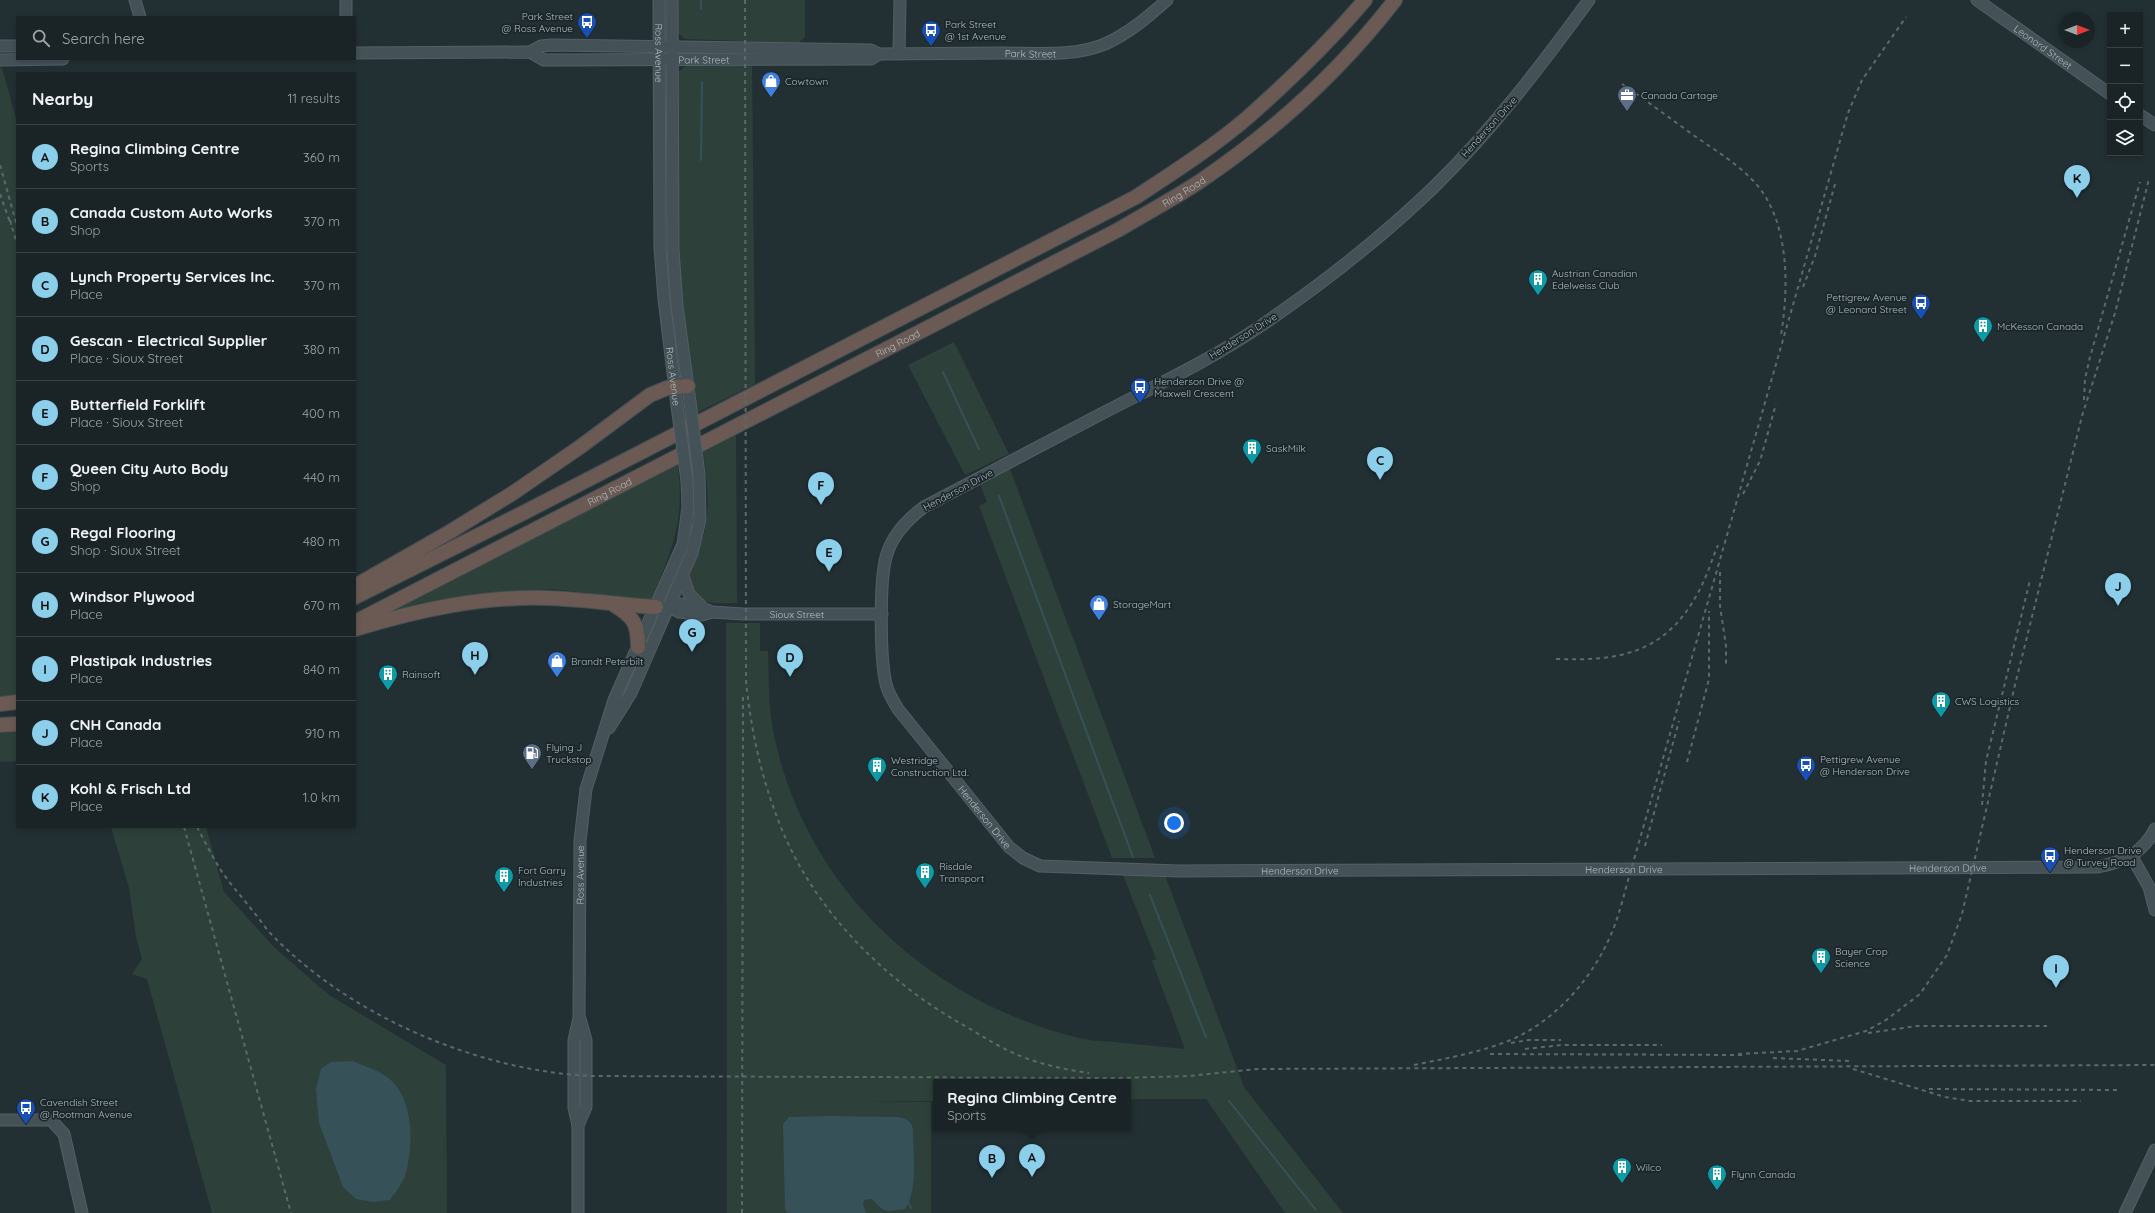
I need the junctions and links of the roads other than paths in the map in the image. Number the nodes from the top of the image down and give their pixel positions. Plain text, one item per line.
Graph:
1 (135, 0) edge
2 (346, 0) edge
3 (659, 0) edge
4 (672, 0) edge
5 (900, 0) edge
6 (1167, 0) edge
7 (1365, 0) edge
8 (1395, 0) edge
9 (1589, 0) edge
10 (1977, 0) edge
11 (140, 16) edge
12 (346, 16) edge
13 (0, 46) edge
14 (16, 46) edge
15 (660, 46) junction
16 (672, 46) junction
17 (530, 52) junction
18 (356, 53) edge
19 (879, 54) junction
20 (900, 54) junction
21 (660, 59) junction
22 (672, 59) junction
23 (0, 60) edge
24 (16, 60) edge
25 (2107, 92) edge
26 (2143, 117) edge
27 (2155, 125) edge
28 (681, 387) junction
29 (683, 576) junction
30 (356, 585) edge
31 (356, 596) edge
32 (614, 604) junction
33 (663, 607) junction
34 (707, 610) junction
35 (882, 614) junction
36 (356, 621) edge
37 (356, 629) edge
38 (638, 647) junction
39 (16, 702) edge
40 (0, 704) edge
41 (16, 724) edge
42 (0, 725) edge
43 (604, 735) junction
44 (2155, 829) edge
45 (2132, 856) junction
46 (2155, 910) edge
47 (0, 1120) edge
48 (2155, 1150) edge
49 (82, 1213) edge
50 (578, 1213) edge
51 (2125, 1213) edge

1 - 11 street
2 - 12 street
3 - 15 street, Ross Avenue
4 - 16 street, Ross Avenue
5 - 20 street
6 - 20 street, Park Street
7 - 31 highway, Ring Road
8 - 36 highway, Ring Road
9 - 35 street, Henderson Drive
10 - 25 street, Leonard Street
13 - 14 street
15 - 16 street, Park Street
15 - 17 street, Park Street
15 - 21 street, Ross Avenue
16 - 19 street, Park Street
16 - 22 street, Ross Avenue
17 - 18 street, Park Street
17 - 21 street, Park Street
19 - 20 street, Park Street
19 - 22 street, Park Street
21 - 22 street, Park Street
21 - 28 street, Ross Avenue
22 - 28 street, Ross Avenue
23 - 24 street
26 - 27 street
28 - 29 street, Ross Avenue, bridge
28 - 30 highway
28 - 33 street, Ross Avenue, bridge
29 - 33 street, Ross Avenue
29 - 34 street
32 - 33 highway
32 - 37 highway
32 - 38 highway
33 - 34 street, Sioux Street
33 - 38 street, Ross Avenue
33 - 43 street, Ross Avenue
34 - 35 street, Sioux Street
35 - 45 street, Henderson Drive
38 - 43 street, Ross Avenue
39 - 40 highway
41 - 42 highway
43 - 50 street, Ross Avenue
44 - 45 street, Henderson Drive
45 - 46 street
47 - 49 street
48 - 51 street

